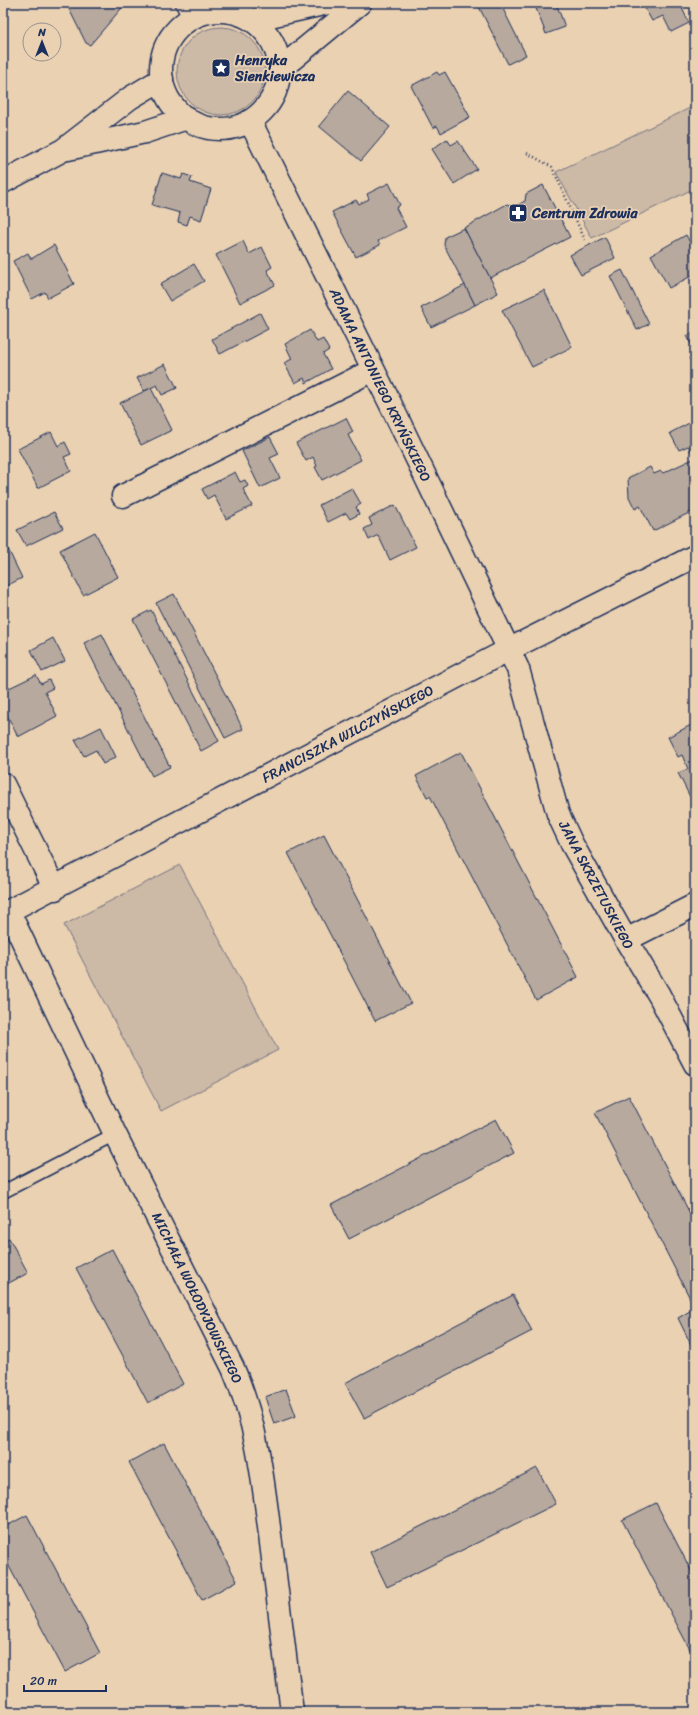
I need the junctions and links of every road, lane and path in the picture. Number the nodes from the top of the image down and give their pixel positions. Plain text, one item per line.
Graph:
1 (328, 3) edge
2 (360, 3) edge
3 (190, 10) edge
4 (252, 20) junction
5 (279, 70) junction
6 (162, 79) junction
7 (187, 118) junction
8 (250, 121) junction
9 (63, 150) junction
10 (527, 153) dead end
11 (3, 182) edge
12 (586, 240) dead end
13 (373, 370) junction
14 (123, 496) dead end
15 (695, 556) edge
16 (508, 650) junction
17 (3, 784) edge
18 (55, 889) junction
19 (695, 905) edge
20 (6, 913) edge
21 (626, 940) junction
22 (695, 1064) edge
23 (115, 1134) junction
24 (3, 1192) edge
25 (292, 1712) edge

1 - 4 street
2 - 5 street
3 - 4 street
3 - 6 street
4 - 5 street
5 - 8 street
6 - 7 street
6 - 9 street
7 - 8 street
7 - 9 street
8 - 13 street, ADAMA ANTONIEGO KRYŃSKIEGO
9 - 11 street
10 - 12 path
13 - 14 street
13 - 16 street, ADAMA ANTONIEGO KRYŃSKIEGO
15 - 16 street, FRANCISZKA WILCZYŃSKIEGO
16 - 18 street, FRANCISZKA WILCZYŃSKIEGO
16 - 21 street, JANA SKRZETUSKIEGO
17 - 18 street
18 - 20 street, FRANCISZKA WILCZYŃSKIEGO
19 - 21 street
20 - 23 street, MICHAŁA WOŁODYJOWSKIEGO
21 - 22 street, JANA SKRZETUSKIEGO
23 - 24 lane
23 - 25 street, MICHAŁA WOŁODYJOWSKIEGO

